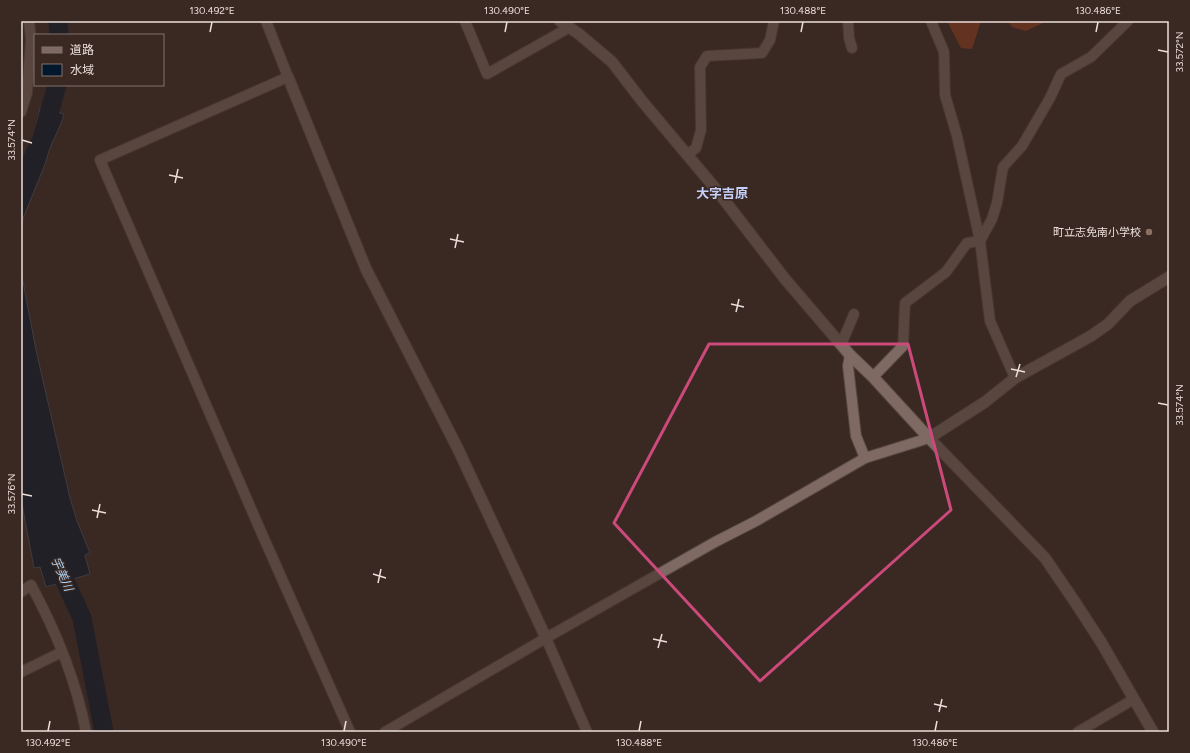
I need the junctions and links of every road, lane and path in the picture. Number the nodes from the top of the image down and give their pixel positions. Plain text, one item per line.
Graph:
1 (29, 21) edge
2 (266, 21) edge
3 (465, 21) edge
4 (560, 21) edge
5 (774, 21) edge
6 (848, 21) edge
7 (931, 21) edge
8 (1128, 21) edge
9 (570, 27) junction
10 (852, 48) dead end
11 (288, 77) junction
12 (21, 112) edge
13 (687, 155) junction
14 (980, 241) junction
15 (1169, 277) edge
16 (854, 314) dead end
17 (841, 345) junction
18 (850, 355) junction
19 (873, 377) junction
20 (1015, 378) junction
21 (929, 438) junction
22 (865, 458) junction
23 (21, 592) edge
24 (546, 638) junction
25 (62, 652) junction
26 (21, 672) edge
27 (1134, 699) junction
28 (86, 732) edge
29 (350, 732) edge
30 (385, 732) edge
31 (587, 732) edge
32 (1078, 732) edge
33 (1153, 732) edge

1 - 12 street
2 - 11 street
3 - 9 street
4 - 9 street
5 - 13 street
6 - 10 street
7 - 14 street
8 - 14 street
9 - 13 street
11 - 24 street
11 - 29 street
13 - 17 street
14 - 19 street
14 - 20 street
15 - 20 street
16 - 17 street
17 - 18 street
18 - 19 street
18 - 22 street
19 - 21 street
20 - 21 street
21 - 22 street
21 - 27 street
22 - 24 street
23 - 25 street
24 - 30 street
24 - 31 street
25 - 26 street
25 - 28 street
27 - 32 street
27 - 33 street

